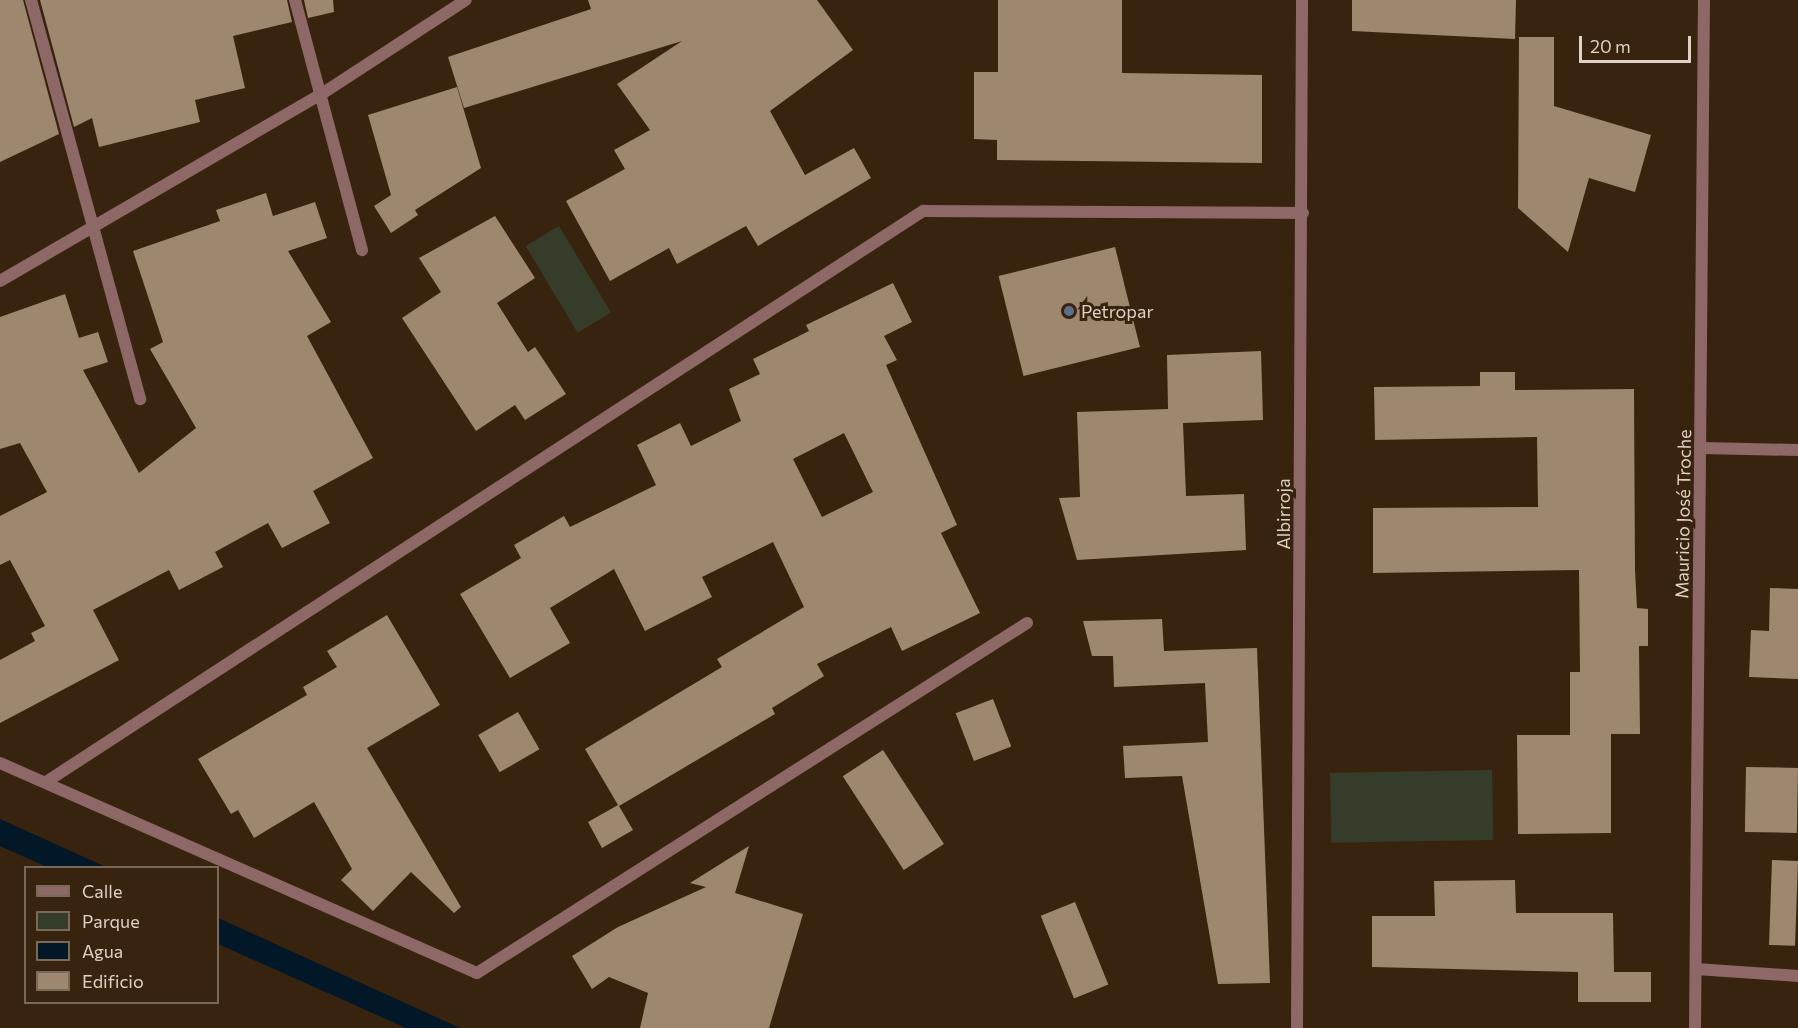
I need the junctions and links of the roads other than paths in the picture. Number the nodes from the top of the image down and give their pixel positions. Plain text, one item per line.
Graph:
1 (31, 0) edge
2 (295, 0) edge
3 (466, 0) edge
4 (1302, 0) edge
5 (1704, 0) edge
6 (320, 95) junction
7 (1303, 213) junction
8 (95, 222) junction
9 (362, 250) dead end
10 (0, 281) edge
11 (140, 399) dead end
12 (1702, 448) junction
13 (1798, 450) edge
14 (1027, 623) dead end
15 (0, 763) edge
16 (46, 782) junction
17 (1696, 969) junction
18 (1798, 976) edge
19 (1297, 1028) edge
20 (1695, 1028) edge

1 - 8 street
2 - 6 street
3 - 6 street
4 - 7 street, Albirroja
5 - 12 street, Mauricio José Troche
6 - 8 street
6 - 9 street
7 - 16 street
7 - 19 street, Albirroja
8 - 10 street
8 - 11 street
12 - 13 street
12 - 17 street, Mauricio José Troche
14 - 16 street
15 - 16 street
17 - 18 street
17 - 20 street, Mauricio José Troche

